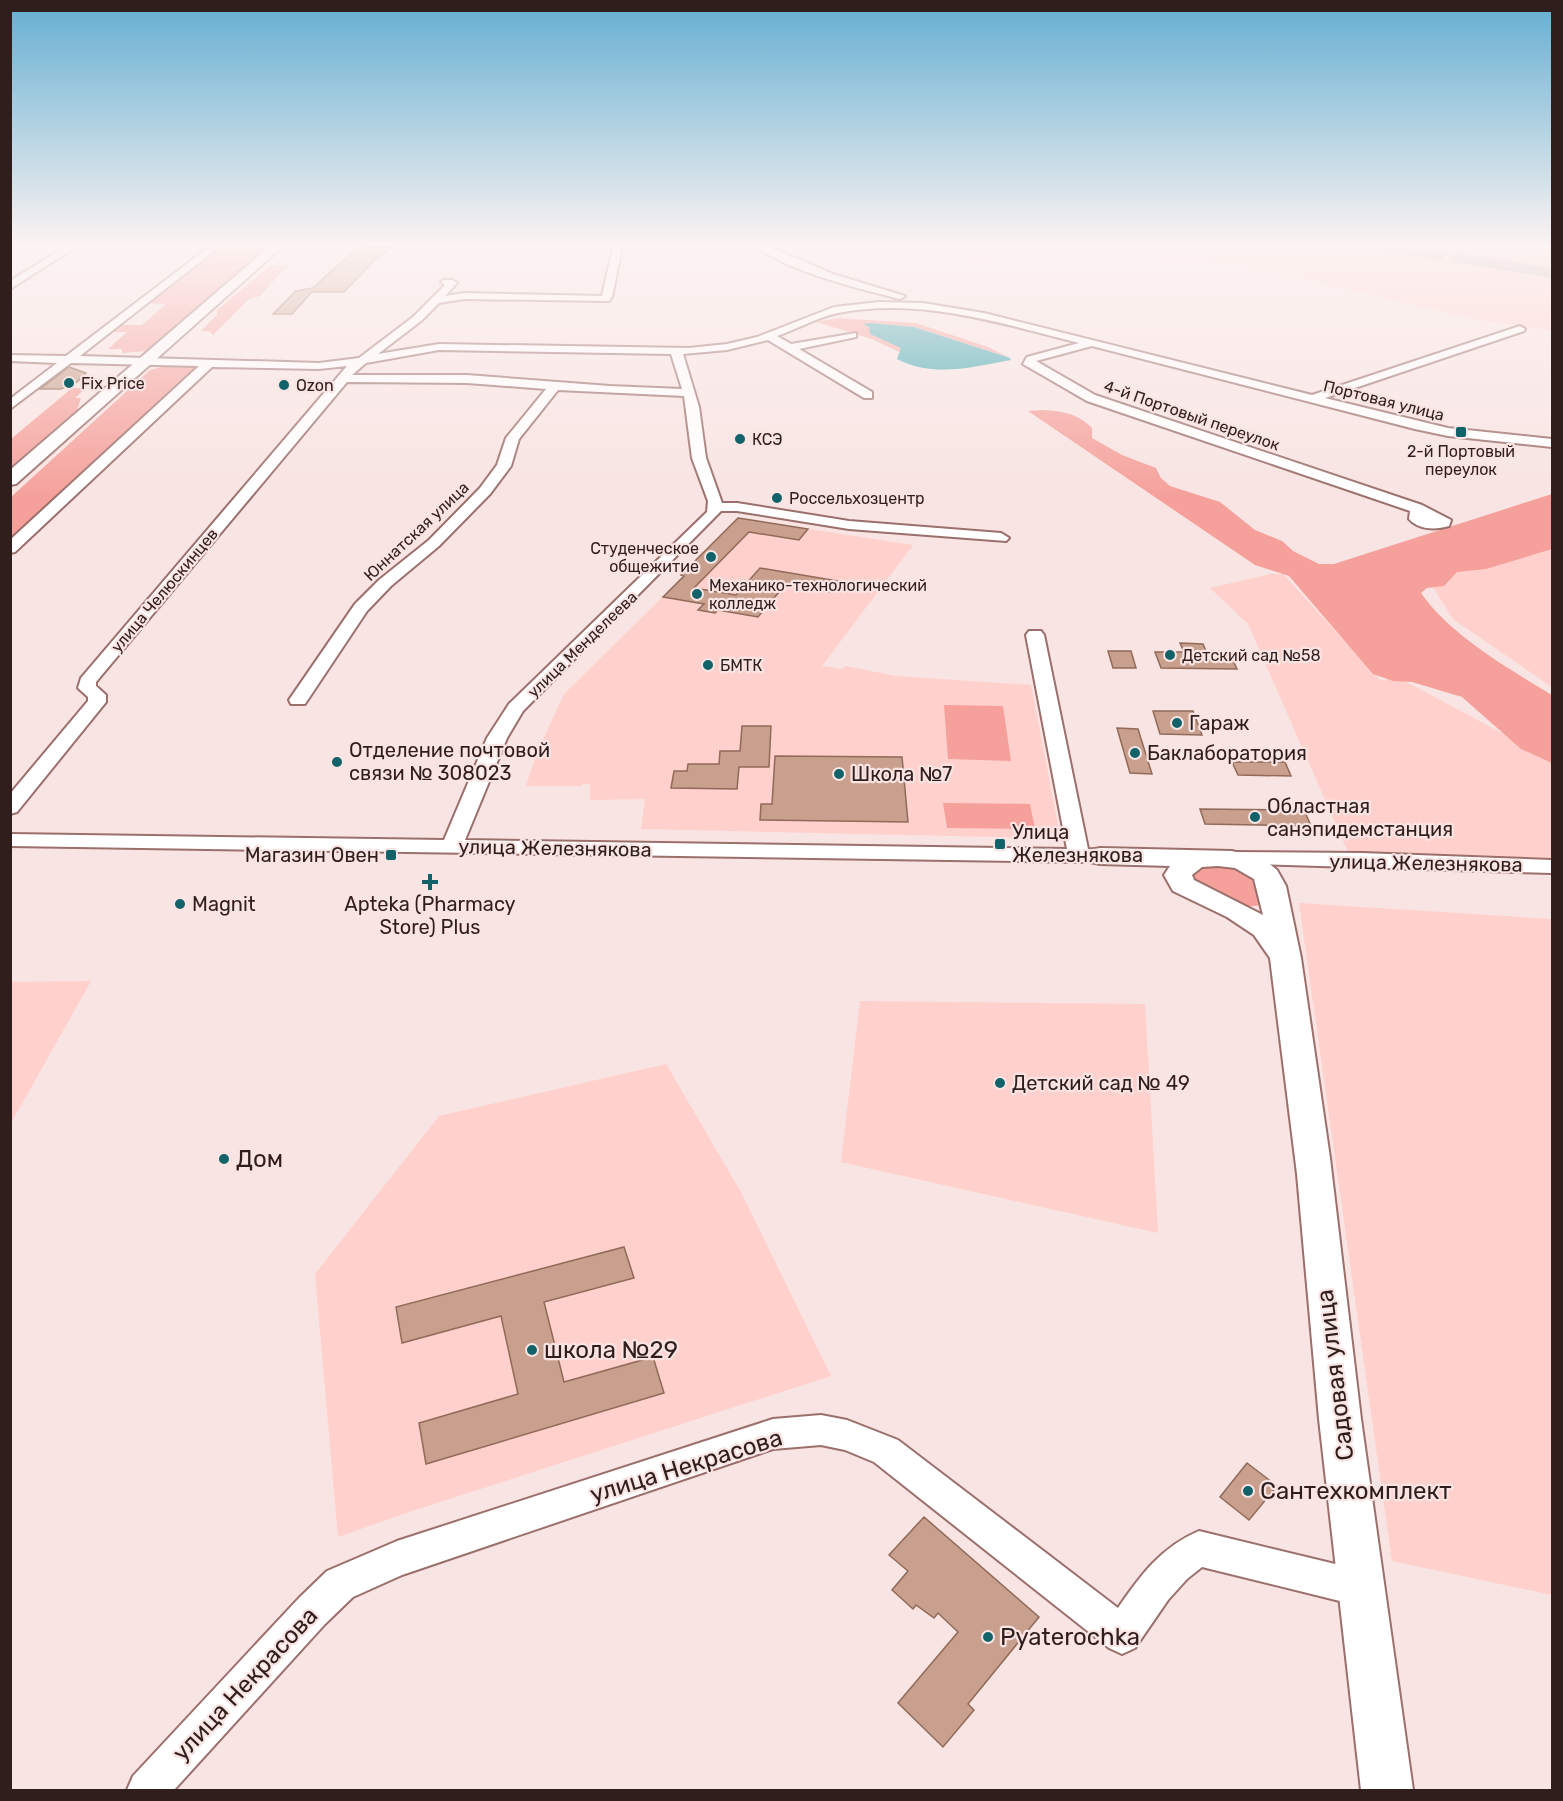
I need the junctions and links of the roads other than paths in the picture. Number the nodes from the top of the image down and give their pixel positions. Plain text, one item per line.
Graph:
1 (106, 331) edge
2 (182, 331) edge
3 (402, 331) edge
4 (781, 331) edge
5 (1045, 331) edge
6 (1514, 331) edge
7 (852, 335) dead end
8 (769, 336) junction
9 (392, 340) junction
10 (1093, 343) junction
11 (459, 347) junction
12 (382, 348) junction
13 (788, 348) junction
14 (676, 351) junction
15 (399, 352) junction
16 (10, 358) edge
17 (71, 358) junction
18 (368, 358) junction
19 (147, 362) junction
20 (209, 363) junction
21 (345, 371) junction
22 (554, 387) junction
23 (689, 393) junction
24 (868, 395) dead end
25 (1312, 399) junction
26 (10, 405) edge
27 (1550, 440) edge
28 (10, 480) edge
29 (715, 507) junction
30 (1417, 508) dead end
31 (1001, 538) dead end
32 (10, 549) edge
33 (1035, 635) dead end
34 (298, 700) dead end
35 (10, 808) edge
36 (10, 840) edge
37 (452, 847) junction
38 (1089, 856) junction
39 (1215, 858) junction
40 (1299, 861) junction
41 (1552, 867) edge
42 (1183, 885) junction
43 (1273, 892) junction
44 (1238, 911) junction
45 (1286, 958) junction
46 (1360, 1588) junction
47 (147, 1791) edge
48 (1387, 1791) edge

1 - 17 street
2 - 19 main road
3 - 9 street
4 - 8 street
5 - 10 street, Портовая улица
6 - 25 street
7 - 13 street
8 - 13 street
8 - 14 street
9 - 11 street
9 - 12 street
10 - 25 street, Портовая улица
10 - 30 street, 4-й Портовый переулок
11 - 14 street
11 - 15 street
12 - 15 street
12 - 18 street
13 - 24 street
14 - 23 street
15 - 18 street
16 - 17 street
17 - 19 street
17 - 26 street
18 - 21 street
19 - 20 street
19 - 28 main road
20 - 21 street
20 - 32 street
21 - 22 street
21 - 35 street, улица Челюскинцев
22 - 23 street
22 - 34 street, Юннатская улица
23 - 29 street
25 - 27 street, Портовая улица
29 - 31 street
29 - 37 street, улица Менделеева
33 - 38 street
36 - 37 street, улица Железнякова
37 - 38 street, улица Железнякова
38 - 39 main road, улица Железнякова
38 - 42 main road, улица Железнякова
39 - 40 street, улица Железнякова
39 - 42 main road
39 - 43 main road
40 - 41 street, улица Железнякова
40 - 43 street, улица Железнякова
42 - 44 main road, улица Железнякова
43 - 44 main road
43 - 45 main road, Садовая улица
44 - 45 main road, улица Железнякова
45 - 46 main road, Садовая улица
46 - 47 street, улица Некрасова
46 - 48 main road, Садовая улица

